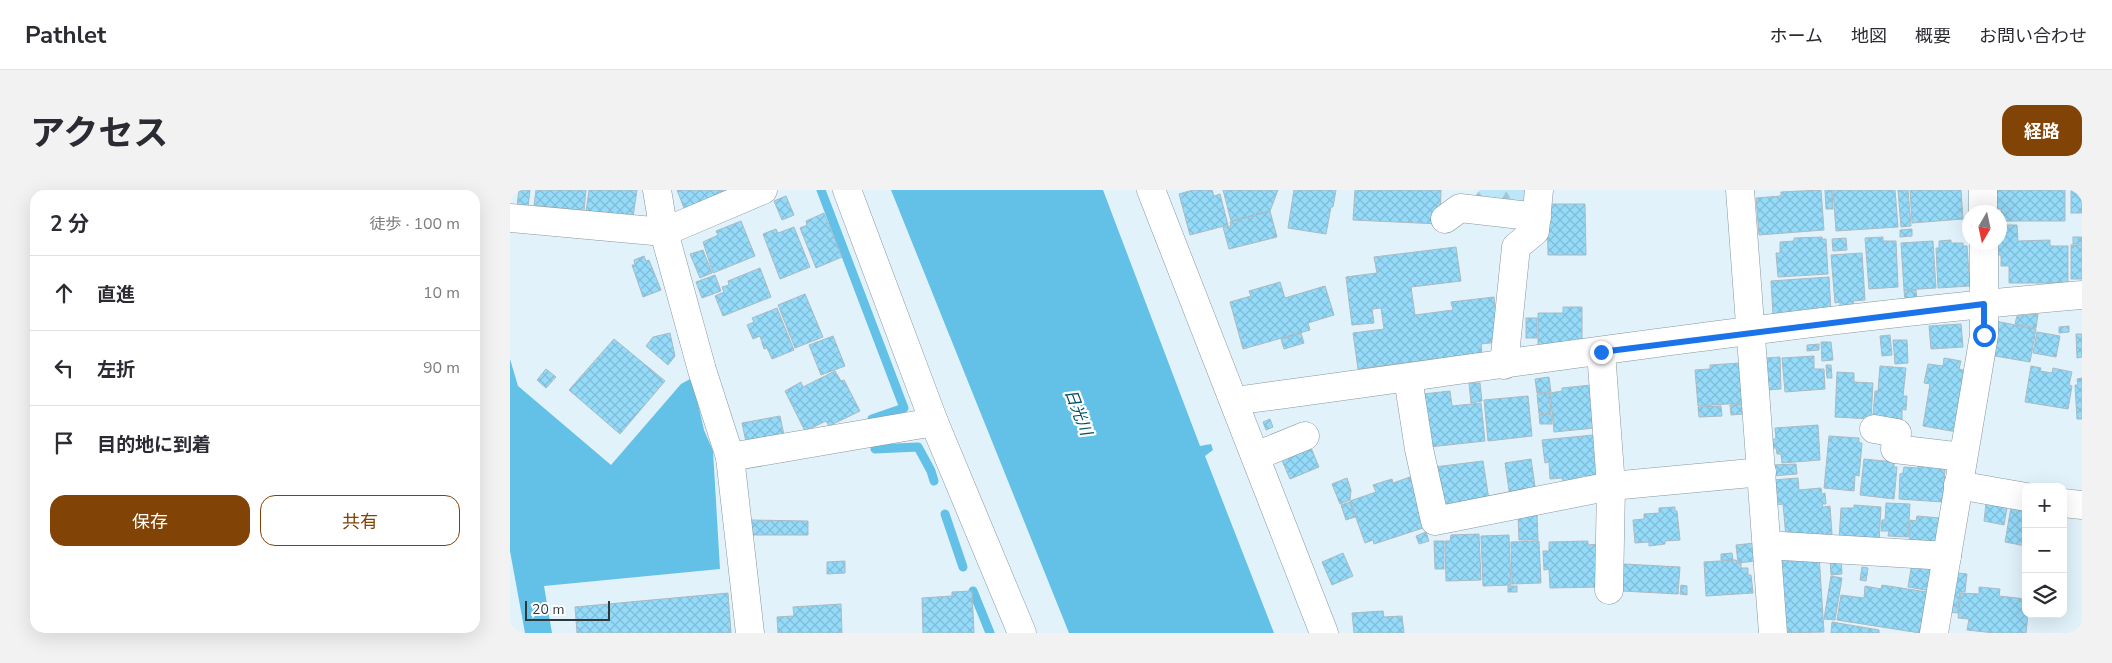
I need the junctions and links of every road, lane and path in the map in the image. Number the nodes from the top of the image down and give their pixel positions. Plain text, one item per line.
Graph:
1 (657, 190) edge
2 (763, 190) edge
3 (847, 190) edge
4 (1151, 190) edge
5 (1539, 190) edge
6 (1740, 190) edge
7 (1983, 190) edge
8 (1983, 205) edge
9 (1537, 217) junction
10 (510, 218) edge
11 (1445, 219) dead end
12 (664, 232) junction
13 (1984, 250) edge
14 (2082, 295) edge
15 (1984, 304) junction
16 (1750, 332) junction
17 (1601, 352) junction
18 (1504, 365) junction
19 (1408, 378) junction
20 (1234, 401) junction
21 (934, 422) junction
22 (1874, 429) dead end
23 (1305, 436) dead end
24 (730, 456) junction
25 (1256, 456) junction
26 (1963, 457) junction
27 (1762, 472) junction
28 (1611, 486) junction
29 (1958, 486) junction
30 (2022, 496) edge
31 (2067, 503) edge
32 (2082, 505) edge
33 (1767, 545) junction
34 (1946, 556) junction
35 (1609, 590) dead end
36 (750, 633) edge
37 (1022, 633) edge
38 (1324, 633) edge
39 (1772, 633) edge
40 (1934, 633) edge

1 - 12 street
2 - 12 street
3 - 21 street
4 - 20 street
5 - 9 street
6 - 16 street
7 - 8 street
9 - 11 street
9 - 18 street
10 - 12 street
12 - 24 street
13 - 15 street
14 - 15 street
15 - 16 street
15 - 26 street
16 - 17 street
16 - 27 street
17 - 18 street
17 - 28 street
18 - 19 street
19 - 20 street
19 - 28 street
20 - 25 street
21 - 24 street
21 - 37 street
22 - 26 street
23 - 25 street
24 - 36 street
25 - 38 street
26 - 29 street
27 - 28 street
27 - 33 street
28 - 35 street
29 - 30 street
29 - 34 street
31 - 32 street
33 - 34 street
33 - 39 street
34 - 40 street

